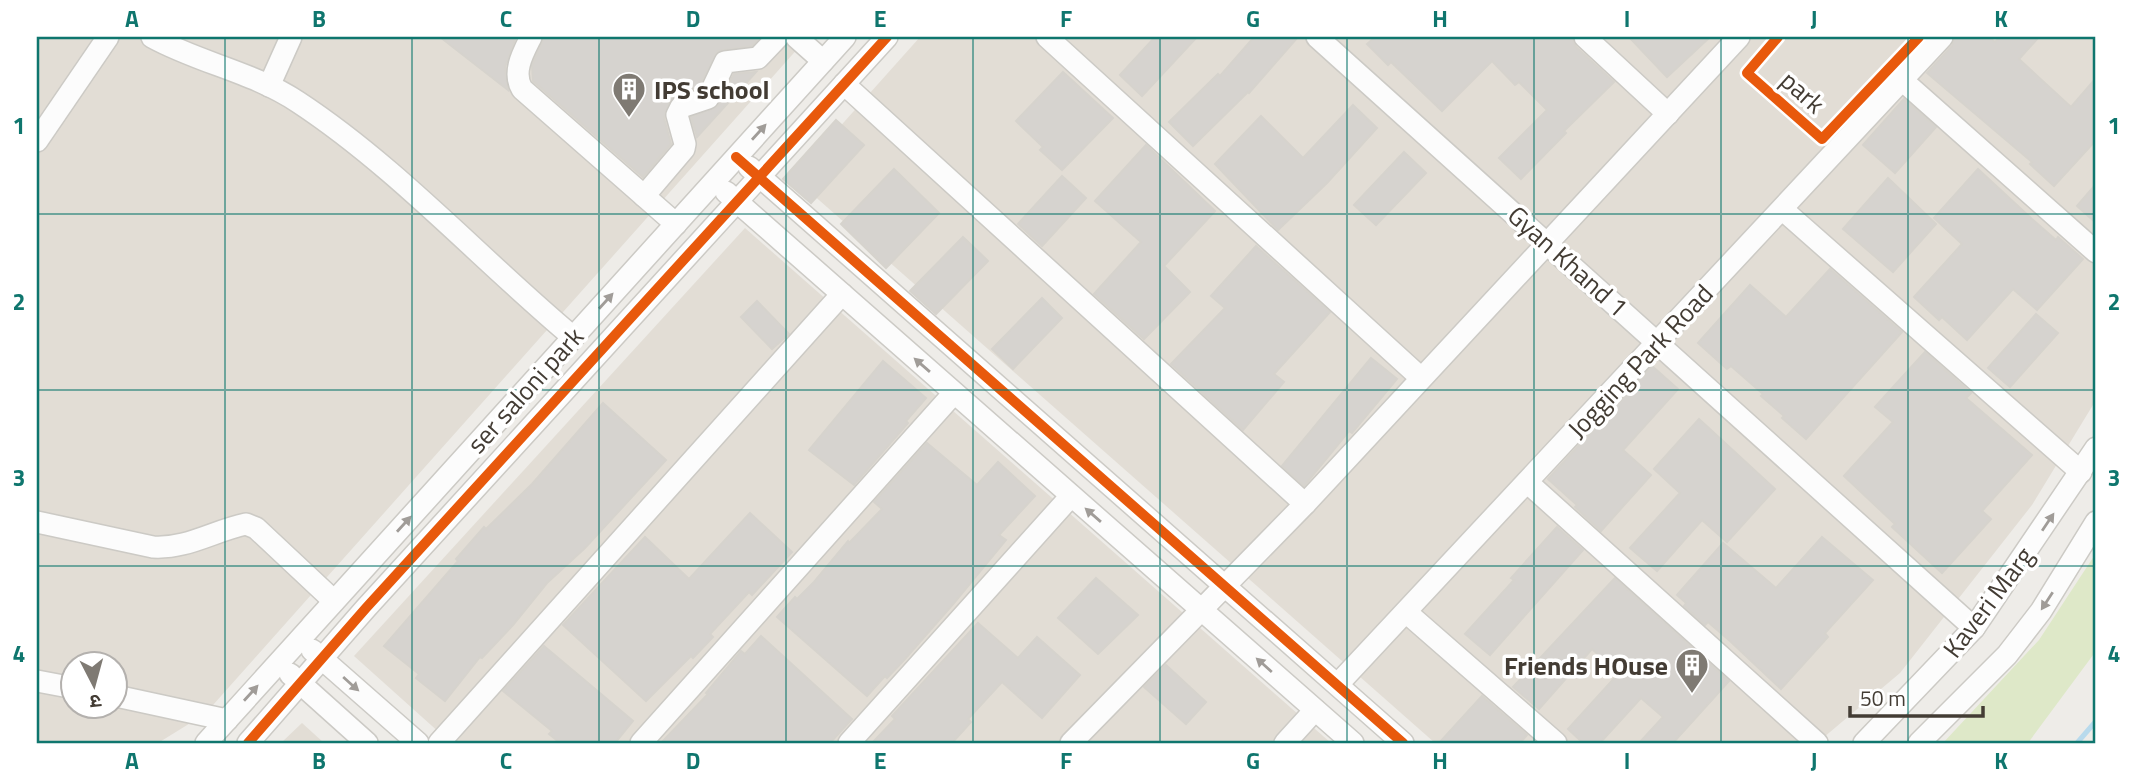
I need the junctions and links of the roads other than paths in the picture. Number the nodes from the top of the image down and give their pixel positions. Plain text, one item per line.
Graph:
1 (108, 37) edge
2 (152, 37) edge
3 (291, 37) edge
4 (531, 37) edge
5 (778, 37) edge
6 (796, 37) edge
7 (845, 37) edge
8 (887, 37) edge
9 (1047, 37) edge
10 (1317, 37) edge
11 (1585, 37) edge
12 (1739, 37) edge
13 (1941, 37) edge
14 (824, 61) junction
15 (1902, 80) junction
16 (844, 83) junction
17 (269, 86) junction
18 (1668, 114) junction
19 (37, 141) edge
20 (736, 157) junction
21 (759, 177) junction
22 (714, 182) junction
23 (644, 196) junction
24 (736, 202) junction
25 (1783, 209) junction
26 (676, 224) junction
27 (1548, 243) junction
28 (2096, 252) edge
29 (842, 294) junction
30 (573, 337) junction
31 (1658, 341) junction
32 (1422, 377) junction
33 (954, 393) junction
34 (2096, 448) edge
35 (2081, 472) junction
36 (1527, 482) junction
37 (1071, 496) junction
38 (1305, 504) junction
39 (37, 522) edge
40 (2096, 522) edge
41 (1226, 586) junction
42 (334, 601) junction
43 (1201, 608) junction
44 (1406, 612) junction
45 (1974, 628) junction
46 (300, 639) junction
47 (322, 658) junction
48 (278, 663) junction
49 (37, 681) edge
50 (300, 683) junction
51 (1338, 684) junction
52 (60, 685) edge
53 (130, 699) edge
54 (1315, 710) junction
55 (227, 720) junction
56 (1296, 740) edge
57 (206, 743) edge
58 (248, 743) edge
59 (367, 743) edge
60 (418, 743) edge
61 (439, 743) edge
62 (640, 743) edge
63 (849, 743) edge
64 (1071, 743) edge
65 (1353, 743) edge
66 (1403, 743) edge
67 (1556, 743) edge
68 (1817, 743) edge
69 (1864, 743) edge
70 (1919, 743) edge

1 - 19 street
2 - 17 street
3 - 17 street
4 - 23 street
5 - 23 street
6 - 14 street
7 - 14 street, ser saloni park
8 - 16 street
9 - 32 street
10 - 27 street, Gyan Khand 1
11 - 18 street
12 - 18 street
13 - 15 street, Jogging Park Road
20 -> 14 street, ser saloni park
15 - 25 street, Jogging Park Road
15 - 28 street
16 - 21 street
16 - 38 street
17 - 30 street
18 - 27 street
20 - 21 street
20 - 22 street, ser saloni park
21 - 24 street
21 - 41 street
22 - 24 street
22 - 26 street, ser saloni park
23 - 26 street
24 - 29 street
24 - 47 street
25 - 31 street, Jogging Park Road
25 - 35 street
30 -> 26 street, ser saloni park
27 - 31 street, Gyan Khand 1
27 - 32 street
33 -> 29 street
29 - 61 street
42 -> 30 street, ser saloni park
31 - 36 street, Jogging Park Road
31 - 45 street, Gyan Khand 1
32 - 38 street
33 - 37 street
33 - 62 street
34 - 35 street, Kaveri Marg
45 -> 35 street, Kaveri Marg
36 - 44 street, Jogging Park Road
36 - 68 street
43 -> 37 street
37 - 63 street
38 - 41 street
39 - 42 street
40 -> 70 street, Kaveri Marg
41 - 43 street
41 - 51 street
42 - 46 street, ser saloni park
54 -> 43 street
43 - 64 street
44 - 51 street, Jogging Park Road
44 - 67 street
45 - 69 street, Kaveri Marg
46 - 47 street
46 - 48 street, ser saloni park
47 - 50 street
47 -> 60 street
48 - 50 street
55 -> 48 street, ser saloni park
49 - 52 street
50 - 58 street
50 - 59 street
51 - 66 street
53 - 55 street
54 - 56 street
54 - 65 street
55 - 57 street, ser saloni park

